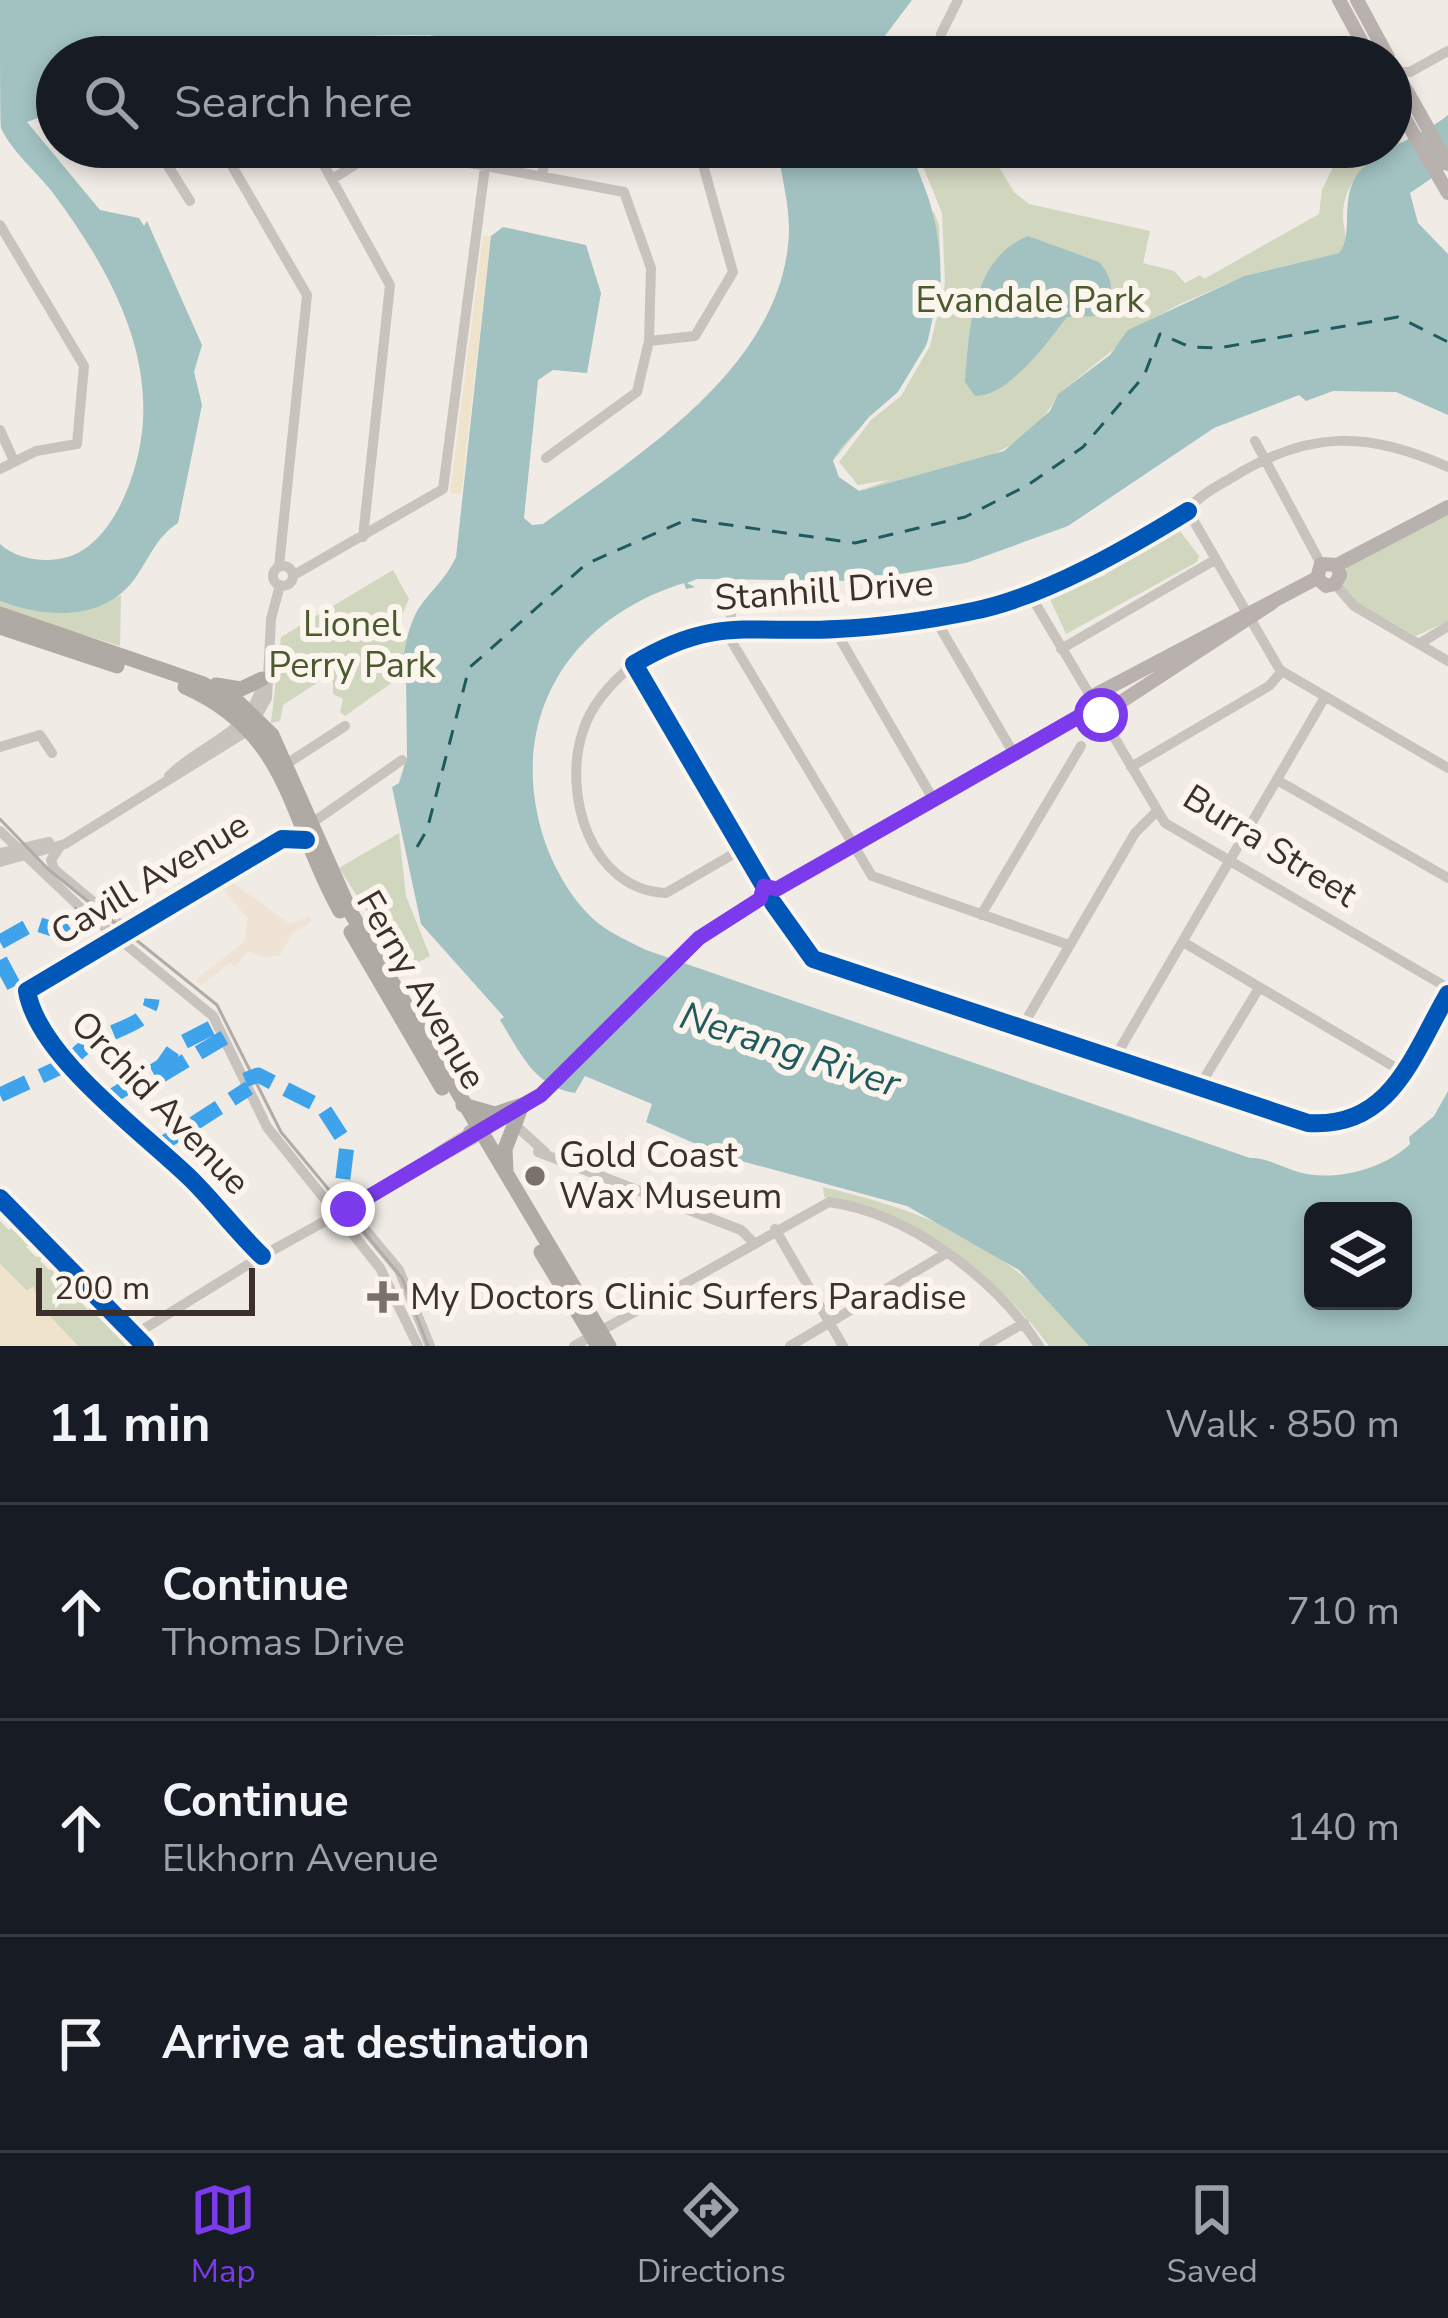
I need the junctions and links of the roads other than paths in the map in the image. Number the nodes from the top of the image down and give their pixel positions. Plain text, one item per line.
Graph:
1 (958, 0) edge
2 (1352, 4) edge
3 (941, 36) edge
4 (1363, 36) edge
5 (1373, 36) edge
6 (1448, 51) edge
7 (1412, 64) edge
8 (1426, 64) junction
9 (1412, 86) edge
10 (1412, 106) edge
11 (1412, 120) edge
12 (1418, 127) junction
13 (172, 168) edge
14 (234, 168) edge
15 (328, 168) edge
16 (350, 168) edge
17 (485, 168) edge
18 (492, 168) edge
19 (544, 168) edge
20 (704, 168) edge
21 (1443, 170) edge
22 (542, 175) junction
23 (334, 178) junction
24 (1448, 194) edge
25 (190, 201) dead end
26 (0, 225) edge
27 (649, 341) junction
28 (0, 430) edge
29 (1255, 441) dead end
30 (546, 458) dead end
31 (1262, 460) junction
32 (14, 461) junction
33 (1448, 467) edge
34 (0, 469) edge
35 (1448, 507) edge
36 (1188, 515) junction
37 (363, 537) junction
38 (1214, 561) junction
39 (279, 566) junction
40 (1325, 569) junction
41 (294, 575) junction
42 (1334, 584) joint
43 (280, 585) junction
44 (1028, 591) junction
45 (730, 593) dead end
46 (0, 614) edge
47 (934, 617) junction
48 (1247, 618) junction
49 (1448, 626) edge
50 (0, 627) edge
51 (730, 627) junction
52 (835, 630) junction
53 (1418, 644) junction
54 (1061, 649) junction
55 (268, 656) junction
56 (1448, 661) edge
57 (634, 664) junction
58 (1282, 671) junction
59 (262, 679) junction
60 (201, 683) junction
61 (1325, 697) junction
62 (1097, 706) junction
63 (250, 721) junction
64 (346, 726) dead end
65 (1081, 746) dead end
66 (0, 747) edge
67 (52, 753) dead end
68 (1014, 754) junction
69 (402, 760) dead end
70 (288, 763) junction
71 (1131, 767) junction
72 (1448, 768) edge
73 (1277, 780) junction
74 (933, 799) junction
75 (1156, 811) junction
76 (309, 832) junction
77 (76, 837) junction
78 (61, 845) junction
79 (1, 846) edge
80 (854, 846) junction
81 (742, 849) junction
82 (21, 851) junction
83 (1229, 860) junction
84 (1448, 878) edge
85 (769, 894) junction
86 (981, 915) junction
87 (120, 932) junction
88 (1183, 942) junction
89 (1069, 945) junction
90 (29, 987) joint
91 (1259, 988) junction
92 (1448, 991) edge
93 (403, 1002) junction
94 (1021, 1029) junction
95 (1114, 1059) junction
96 (426, 1064) junction
97 (1403, 1072) junction
98 (1199, 1087) junction
99 (522, 1105) junction
100 (463, 1106) junction
101 (514, 1124) junction
102 (475, 1133) junction
103 (506, 1176) junction
104 (2, 1204) edge
105 (343, 1211) junction
106 (775, 1229) junction
107 (753, 1242) junction
108 (945, 1254) junction
109 (262, 1256) junction
110 (830, 1323) junction
111 (1024, 1323) junction
112 (134, 1335) junction
113 (599, 1340) edge
114 (145, 1346) edge
115 (417, 1346) edge
116 (430, 1346) edge
117 (574, 1346) edge
118 (790, 1346) edge
119 (843, 1346) edge
120 (984, 1346) edge
121 (1039, 1346) edge

1 - 3 street
2 - 4 main road
2 - 5 main road
6 - 8 street
7 - 8 street
8 - 9 street
10 - 12 main road
11 - 12 main road
12 - 21 main road
13 - 25 street
14 - 39 street
15 - 23 street
16 - 23 street
17 - 37 street
18 - 22 street
19 - 22 street
20 - 27 street
21 - 24 main road
22 - 27 street
23 - 37 street
26 - 32 street
27 - 30 street
28 - 32 street
29 - 31 street
31 - 33 street, Stanhill Drive
31 - 36 street, Stanhill Drive
31 - 40 street
32 - 34 street
35 - 40 main road
36 - 38 street
36 - 44 street, Stanhill Drive
37 - 41 street
38 - 48 street
38 - 54 street
39 - 41 street
39 - 43 street
40 - 42 main road
40 - 48 main road
41 - 43 street
42 - 53 street
43 - 55 street
44 - 47 street, Stanhill Drive
44 - 54 street, Burra Street
45 - 51 street
46 - 60 highway
47 - 52 street, Stanhill Drive
47 - 68 street
48 - 58 street
48 - 62 main road
49 - 53 street
50 - 63 highway
51 - 52 street, Stanhill Drive
51 - 57 street, Stanhill Drive
51 - 80 street
52 - 74 street
53 - 56 street
54 - 62 street, Burra Street
55 - 59 street
55 - 63 street
57 - 81 street
57 - 81 street
58 - 61 street
58 - 71 street
59 - 60 highway
59 - 63 street
60 - 63 highway
61 - 72 street
61 - 73 street
62 - 68 main road
62 - 71 street, Burra Street
63 - 70 highway, Ferny Avenue
63 - 76 highway, Ferny Avenue
63 - 77 street
64 - 70 street
65 - 86 street
66 - 67 street
68 - 74 main road
69 - 76 street, Cavill Avenue
70 - 76 highway, Ferny Avenue
71 - 75 street, Burra Street
73 - 83 street
73 - 84 street
74 - 80 main road
75 - 83 street, Burra Street
75 - 89 street
76 - 87 street, Cavill Avenue
76 - 93 highway, Ferny Avenue
76 - 96 highway, Ferny Avenue
77 - 78 street
77 - 82 street
78 - 82 street
78 - 87 street
79 - 82 street
80 - 85 main road
80 - 86 street
81 - 85 street
82 - 87 street
83 - 88 street
83 - 92 street, Burra Street
85 - 94 street
85 - 99 main road
86 - 89 street
87 - 90 street, Cavill Avenue
87 - 105 street
88 - 91 street
88 - 95 street
89 - 94 street
90 - 109 street, Orchid Avenue
91 - 97 street
91 - 98 street
92 - 97 street
93 - 96 highway
93 - 100 highway, Ferny Avenue
94 - 95 street
95 - 98 street
96 - 102 highway, Ferny Avenue
97 - 98 street
99 - 100 highway
99 - 101 highway
99 - 102 main road
100 - 102 highway, Ferny Avenue
101 - 103 highway
101 - 107 street
102 - 103 highway, Ferny Avenue
102 - 105 street
102 - 113 highway, Ferny Avenue
103 - 113 highway, Ferny Avenue
104 - 112 street
105 - 109 street
105 - 115 street
105 - 116 street
106 - 107 street
106 - 108 street
106 - 110 street
107 - 113 street
108 - 110 street
108 - 111 street
109 - 112 street
110 - 118 street
110 - 119 street
111 - 120 street
111 - 121 street
112 - 114 street
113 - 117 street

